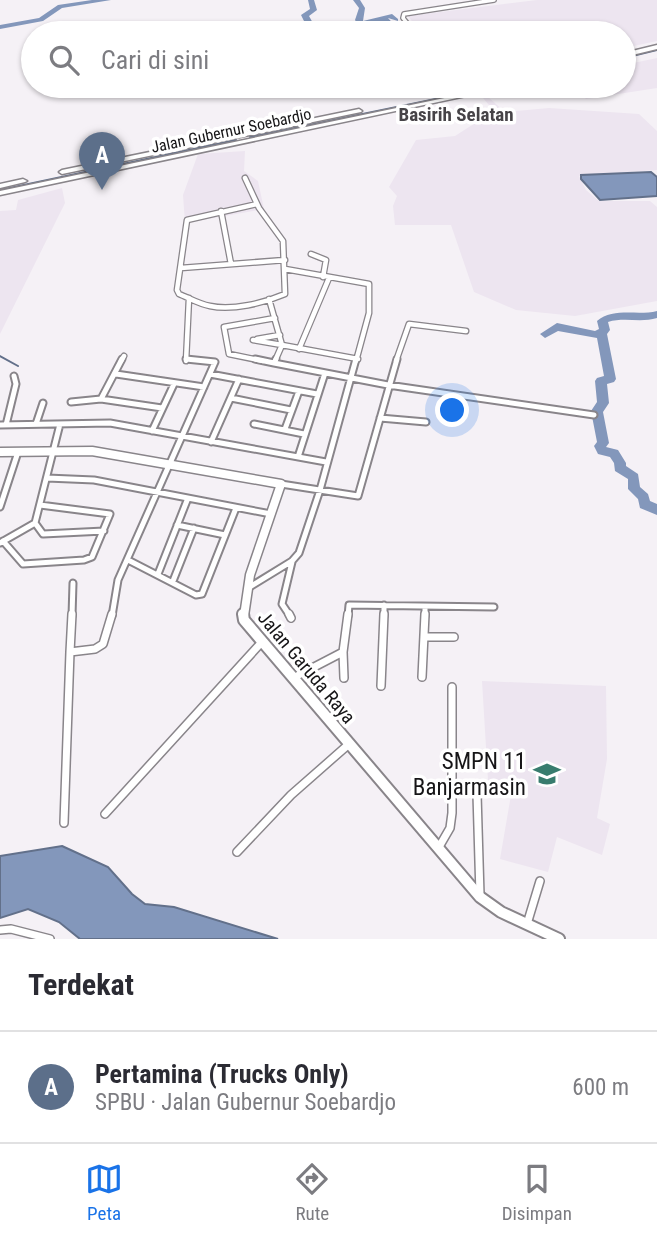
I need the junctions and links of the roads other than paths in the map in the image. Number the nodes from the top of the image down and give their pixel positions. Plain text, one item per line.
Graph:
1 (494, 0) edge
2 (405, 21) edge
3 (653, 49) edge
4 (657, 54) edge
5 (636, 56) edge
6 (418, 98) edge
7 (449, 98) edge
8 (244, 138) junction
9 (245, 178) dead end
10 (0, 186) edge
11 (0, 193) edge
12 (257, 204) junction
13 (221, 211) junction
14 (311, 254) dead end
15 (285, 260) junction
16 (231, 264) junction
17 (181, 268) junction
18 (285, 269) junction
19 (326, 277) junction
20 (189, 298) junction
21 (269, 299) junction
22 (275, 318) junction
23 (466, 331) dead end
24 (280, 335) junction
25 (282, 345) junction
26 (299, 349) junction
27 (124, 356) dead end
28 (358, 359) junction
29 (274, 363) junction
30 (325, 373) junction
31 (116, 374) junction
32 (210, 374) junction
33 (14, 376) dead end
34 (352, 378) junction
35 (239, 379) junction
36 (174, 384) junction
37 (388, 385) junction
38 (204, 387) junction
39 (299, 391) junction
40 (317, 394) junction
41 (230, 398) junction
42 (101, 399) junction
43 (0, 402) edge
44 (10, 402) junction
45 (71, 402) dead end
46 (43, 403) dead end
47 (162, 408) junction
48 (291, 410) junction
49 (594, 415) dead end
50 (380, 418) junction
51 (426, 422) dead end
52 (37, 424) junction
53 (60, 424) junction
54 (254, 424) dead end
55 (3, 425) edge
56 (285, 429) junction
57 (152, 431) junction
58 (304, 434) junction
59 (183, 436) junction
60 (211, 442) junction
61 (0, 452) edge
62 (18, 452) junction
63 (54, 452) junction
64 (298, 457) junction
65 (326, 462) junction
66 (172, 464) junction
67 (47, 478) junction
68 (281, 484) junction
69 (320, 490) junction
70 (159, 492) junction
71 (188, 498) junction
72 (40, 505) junction
73 (0, 507) edge
74 (236, 508) junction
75 (271, 514) junction
76 (35, 523) junction
77 (177, 525) junction
78 (194, 528) junction
79 (104, 531) junction
80 (225, 535) junction
81 (2, 542) edge
82 (128, 560) junction
83 (292, 561) junction
84 (158, 574) junction
85 (173, 581) junction
86 (73, 583) dead end
87 (246, 590) junction
88 (384, 605) junction
89 (494, 607) dead end
90 (425, 608) junction
91 (291, 618) dead end
92 (424, 637) junction
93 (454, 637) dead end
94 (261, 643) junction
95 (70, 652) junction
96 (343, 652) junction
97 (422, 677) dead end
98 (293, 678) junction
99 (344, 678) dead end
100 (381, 686) dead end
101 (452, 687) dead end
102 (349, 744) junction
103 (477, 794) dead end
104 (105, 814) dead end
105 (64, 823) dead end
106 (439, 847) junction
107 (237, 852) dead end
108 (540, 881) dead end
109 (480, 897) junction
110 (527, 924) junction
111 (0, 930) edge
112 (50, 939) edge
113 (557, 939) edge

1 - 2 street
3 - 4 highway
3 - 5 highway
6 - 8 highway, Jalan Gubernur Soebardjo
7 - 8 highway, Jalan Gubernur Soebardjo
8 - 10 highway, Jalan Gubernur Soebardjo
8 - 11 highway, Jalan Gubernur Soebardjo
9 - 12 street
12 - 13 street
12 - 15 street
13 - 16 street
13 - 17 street
14 - 19 street
15 - 16 street
15 - 18 street
16 - 17 street
17 - 20 street
18 - 19 street
18 - 21 street
19 - 26 street
19 - 28 street
20 - 21 street
20 - 32 street
21 - 22 street
22 - 24 street
22 - 29 street
23 - 37 street
24 - 25 street
24 - 25 street
25 - 26 street
25 - 29 street
26 - 28 street
27 - 31 street
28 - 34 street
29 - 30 street
30 - 34 street
30 - 40 street
31 - 36 street
31 - 42 street
32 - 35 street
32 - 38 street
33 - 44 street
34 - 37 street
34 - 65 street
35 - 39 street
35 - 41 street
36 - 38 street
36 - 47 street
37 - 49 street
37 - 50 street
38 - 59 street
39 - 40 street
39 - 48 street
40 - 58 street
41 - 48 street
41 - 60 street
42 - 45 street
42 - 47 street
43 - 44 street
44 - 55 street
46 - 52 street
47 - 57 street
48 - 56 street
50 - 51 street
50 - 69 street
52 - 53 street
52 - 55 street
53 - 57 street
53 - 63 street
54 - 56 street
56 - 58 street
57 - 59 street
58 - 64 street
59 - 60 street
59 - 66 street
60 - 64 street
61 - 62 street
62 - 63 street
62 - 73 street
63 - 66 street
63 - 67 street
64 - 65 street
65 - 69 street
66 - 68 street
66 - 70 street
67 - 70 street
67 - 72 street
68 - 69 street
68 - 75 street, Jalan Garuda Raya
69 - 83 street
70 - 71 street
70 - 82 street
71 - 74 street
71 - 77 street
72 - 76 street
72 - 79 street
74 - 75 street
74 - 80 street
75 - 87 street, Jalan Garuda Raya
76 - 79 street
76 - 81 street
77 - 78 street
77 - 84 street
78 - 80 street
78 - 85 street
79 - 81 street
80 - 85 street
82 - 84 street
82 - 95 street
83 - 87 street
83 - 91 street
84 - 85 street
86 - 95 street
87 - 94 street, Jalan Garuda Raya
88 - 90 street
88 - 96 street
88 - 100 street
89 - 90 street
90 - 92 street
92 - 93 street
92 - 97 street
94 - 98 street, Jalan Garuda Raya
94 - 104 street
95 - 105 street
96 - 98 street
96 - 99 street
98 - 102 street, Jalan Garuda Raya
101 - 106 street
102 - 106 street, Jalan Garuda Raya
102 - 107 street
103 - 109 street
106 - 109 street, Jalan Garuda Raya
108 - 110 street
109 - 110 street, Jalan Garuda Raya
110 - 113 street, Jalan Garuda Raya
111 - 112 street

